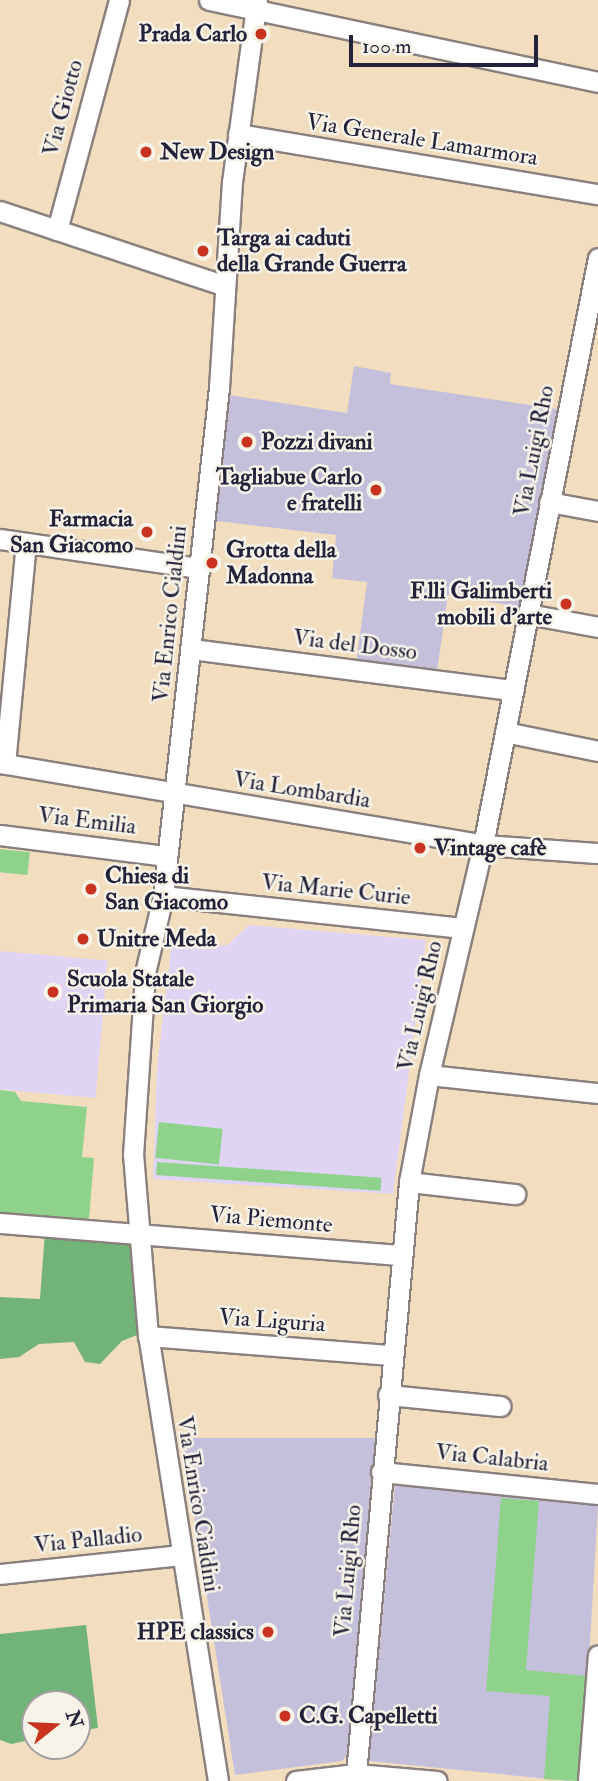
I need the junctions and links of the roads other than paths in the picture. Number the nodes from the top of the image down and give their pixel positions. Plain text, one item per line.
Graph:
1 (119, 0) edge
2 (209, 0) edge
3 (256, 6) edge
4 (598, 82) edge
5 (238, 134) junction
6 (598, 194) edge
7 (0, 211) edge
8 (57, 230) junction
9 (598, 258) edge
10 (225, 286) junction
11 (592, 303) edge
12 (549, 502) junction
13 (598, 511) edge
14 (0, 539) edge
15 (26, 543) junction
16 (200, 568) junction
17 (528, 614) junction
18 (598, 627) edge
19 (191, 649) junction
20 (513, 690) junction
21 (505, 732) junction
22 (598, 751) edge
23 (2, 764) edge
24 (174, 794) junction
25 (0, 835) edge
26 (483, 845) junction
27 (598, 853) edge
28 (167, 856) junction
29 (163, 896) junction
30 (462, 928) junction
31 (429, 1075) junction
32 (598, 1093) edge
33 (409, 1182) junction
34 (515, 1195) dead end
35 (0, 1223) edge
36 (138, 1233) junction
37 (400, 1255) junction
38 (148, 1336) junction
39 (391, 1355) junction
40 (388, 1395) junction
41 (500, 1406) dead end
42 (381, 1472) junction
43 (598, 1494) edge
44 (181, 1555) junction
45 (0, 1574) edge
46 (598, 1655) edge
47 (356, 1774) junction
48 (218, 1781) edge
49 (296, 1781) edge
50 (437, 1781) edge
51 (588, 1781) edge

1 - 8 street, Via Giotto
2 - 3 street
3 - 4 street
3 - 5 street, Via Enrico Cialdini
5 - 6 street, Via Generale Lamarmora
5 - 10 street, Via Enrico Cialdini
7 - 8 street
8 - 10 street
9 - 11 street, Via Luigi Rho
10 - 16 street, Via Enrico Cialdini
11 - 12 street, Via Luigi Rho
12 - 13 street
12 - 17 street, Via Luigi Rho
14 - 15 street
15 - 16 street
15 - 23 street
16 - 19 street, Via Enrico Cialdini
17 - 18 street
17 - 20 street, Via Luigi Rho
19 - 20 street, Via del Dosso
19 - 24 street, Via Enrico Cialdini
20 - 21 street, Via Luigi Rho
21 - 22 street
21 - 26 street, Via Luigi Rho
23 - 24 street, Via Lombardia
24 - 26 street, Via Lombardia
24 - 28 street, Via Enrico Cialdini
25 - 28 street, Via Emilia
26 - 27 street, Via Lombardia
26 - 30 street, Via Luigi Rho
28 - 29 street, Via Enrico Cialdini
29 - 30 street, Via Marie Curie
29 - 36 street, Via Enrico Cialdini
30 - 31 street, Via Luigi Rho
31 - 32 street
31 - 33 street, Via Luigi Rho
33 - 34 street
33 - 37 street, Via Luigi Rho
35 - 36 street
36 - 37 street, Via Piemonte
36 - 38 street, Via Enrico Cialdini
37 - 39 street, Via Luigi Rho
38 - 39 street, Via Liguria
38 - 44 street, Via Enrico Cialdini
39 - 40 street, Via Luigi Rho
40 - 41 street
40 - 42 street, Via Luigi Rho
42 - 43 street, Via Calabria
42 - 47 street, Via Luigi Rho
44 - 45 street, Via Palladio
44 - 48 street, Via Enrico Cialdini
46 - 51 street
47 - 49 street
47 - 50 street

